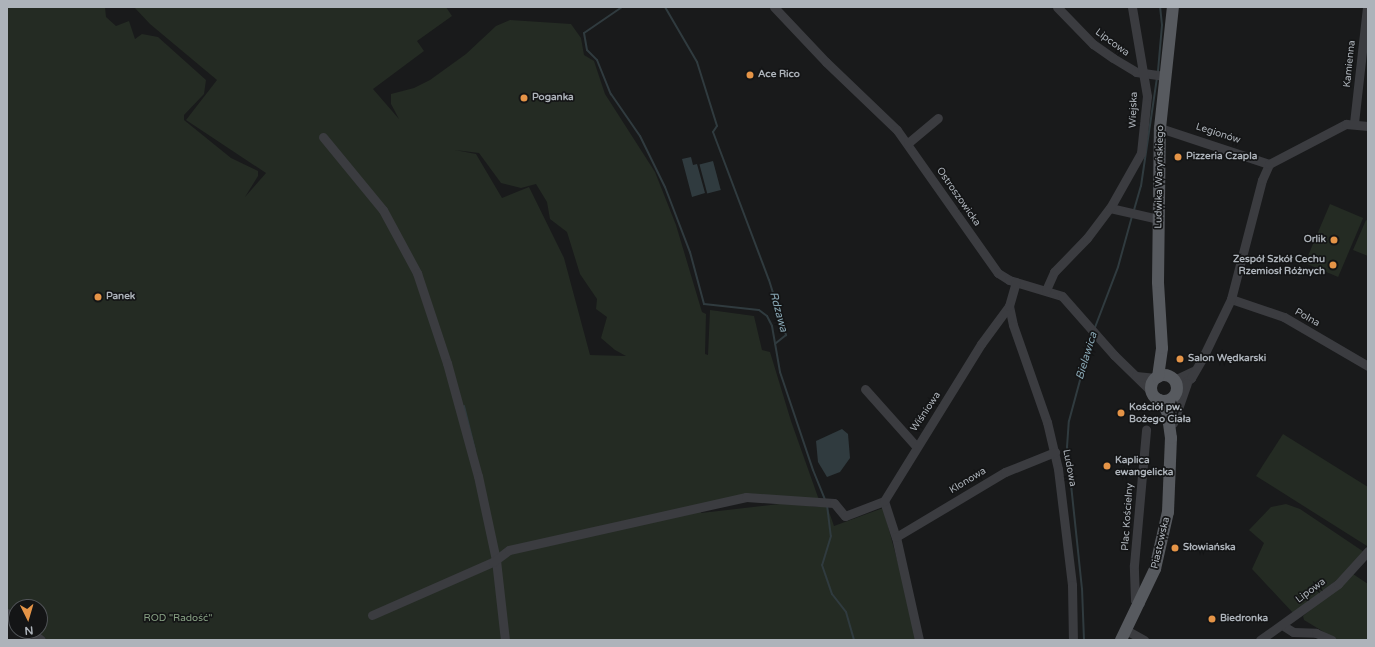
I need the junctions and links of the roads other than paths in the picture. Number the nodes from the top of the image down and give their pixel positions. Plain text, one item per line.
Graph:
1 (774, 7) edge
2 (1057, 7) edge
3 (1132, 7) edge
4 (1173, 7) edge
5 (1367, 7) edge
6 (1367, 21) edge
7 (1143, 73) junction
8 (1159, 75) junction
9 (938, 118) dead end
10 (1354, 123) junction
11 (1368, 126) edge
12 (1160, 128) junction
13 (323, 137) dead end
14 (908, 143) junction
15 (1269, 164) junction
16 (1110, 208) junction
17 (1158, 219) junction
18 (1016, 282) junction
19 (1046, 290) junction
20 (1231, 299) junction
21 (1009, 306) junction
22 (1368, 366) edge
23 (1196, 369) junction
24 (1136, 376) junction
25 (1171, 383) junction
26 (865, 389) dead end
27 (1155, 396) junction
28 (1173, 423) junction
29 (1146, 430) dead end
30 (1171, 438) junction
31 (916, 446) junction
32 (1055, 452) junction
33 (884, 501) junction
34 (896, 537) junction
35 (1368, 551) edge
36 (496, 560) junction
37 (1140, 603) junction
38 (372, 615) dead end
39 (1282, 625) junction
40 (1124, 635) edge
41 (505, 640) edge
42 (919, 640) edge
43 (1073, 640) edge
44 (1144, 640) edge
45 (1260, 640) edge
46 (1332, 640) edge

1 - 14 street, Ostroszowicka
2 - 7 street, Lipcowa
3 - 7 street, Wiejska
4 - 8 main road, Ludwika Waryńskiego
5 - 6 street, Kamienna
6 - 10 street, Kamienna
7 - 8 street, Lipcowa
7 - 16 street, Wiejska
8 - 12 main road, Ludwika Waryńskiego
9 - 14 street
10 - 11 street
10 - 15 street
12 - 15 street, Legionów
12 - 17 main road, Ludwika Waryńskiego
13 - 36 street
14 - 18 street, Ostroszowicka
15 - 20 street
16 - 17 street
16 - 19 street, Wiejska
17 - 25 main road, Ludwika Waryńskiego
18 - 19 street, Ostroszowicka
18 - 21 street, Wiśniowa
19 - 24 street, Ostroszowicka
20 - 22 street, Polna
20 - 23 street
21 - 31 street, Wiśniowa
21 - 32 street, Ludowa
23 - 25 street
23 - 25 street
24 - 25 street
24 - 27 street, Ostroszowicka
25 - 27 main road
25 - 27 main road
25 - 28 main road, Piastowska
25 - 28 street, Piastowska
26 - 31 street
27 - 30 main road, Piastowska
28 - 30 main road, Piastowska
29 - 37 street, Plac Kościelny
30 - 37 main road, Piastowska
31 - 33 street, Wiśniowa
32 - 34 street, Klonowa
32 - 43 street, Ludowa
33 - 34 street
33 - 36 street
34 - 42 street
35 - 39 street, Lipowa
36 - 38 street
36 - 41 street
37 - 40 main road, Piastowska
39 - 45 street, Lipowa
39 - 46 street
40 - 44 street

